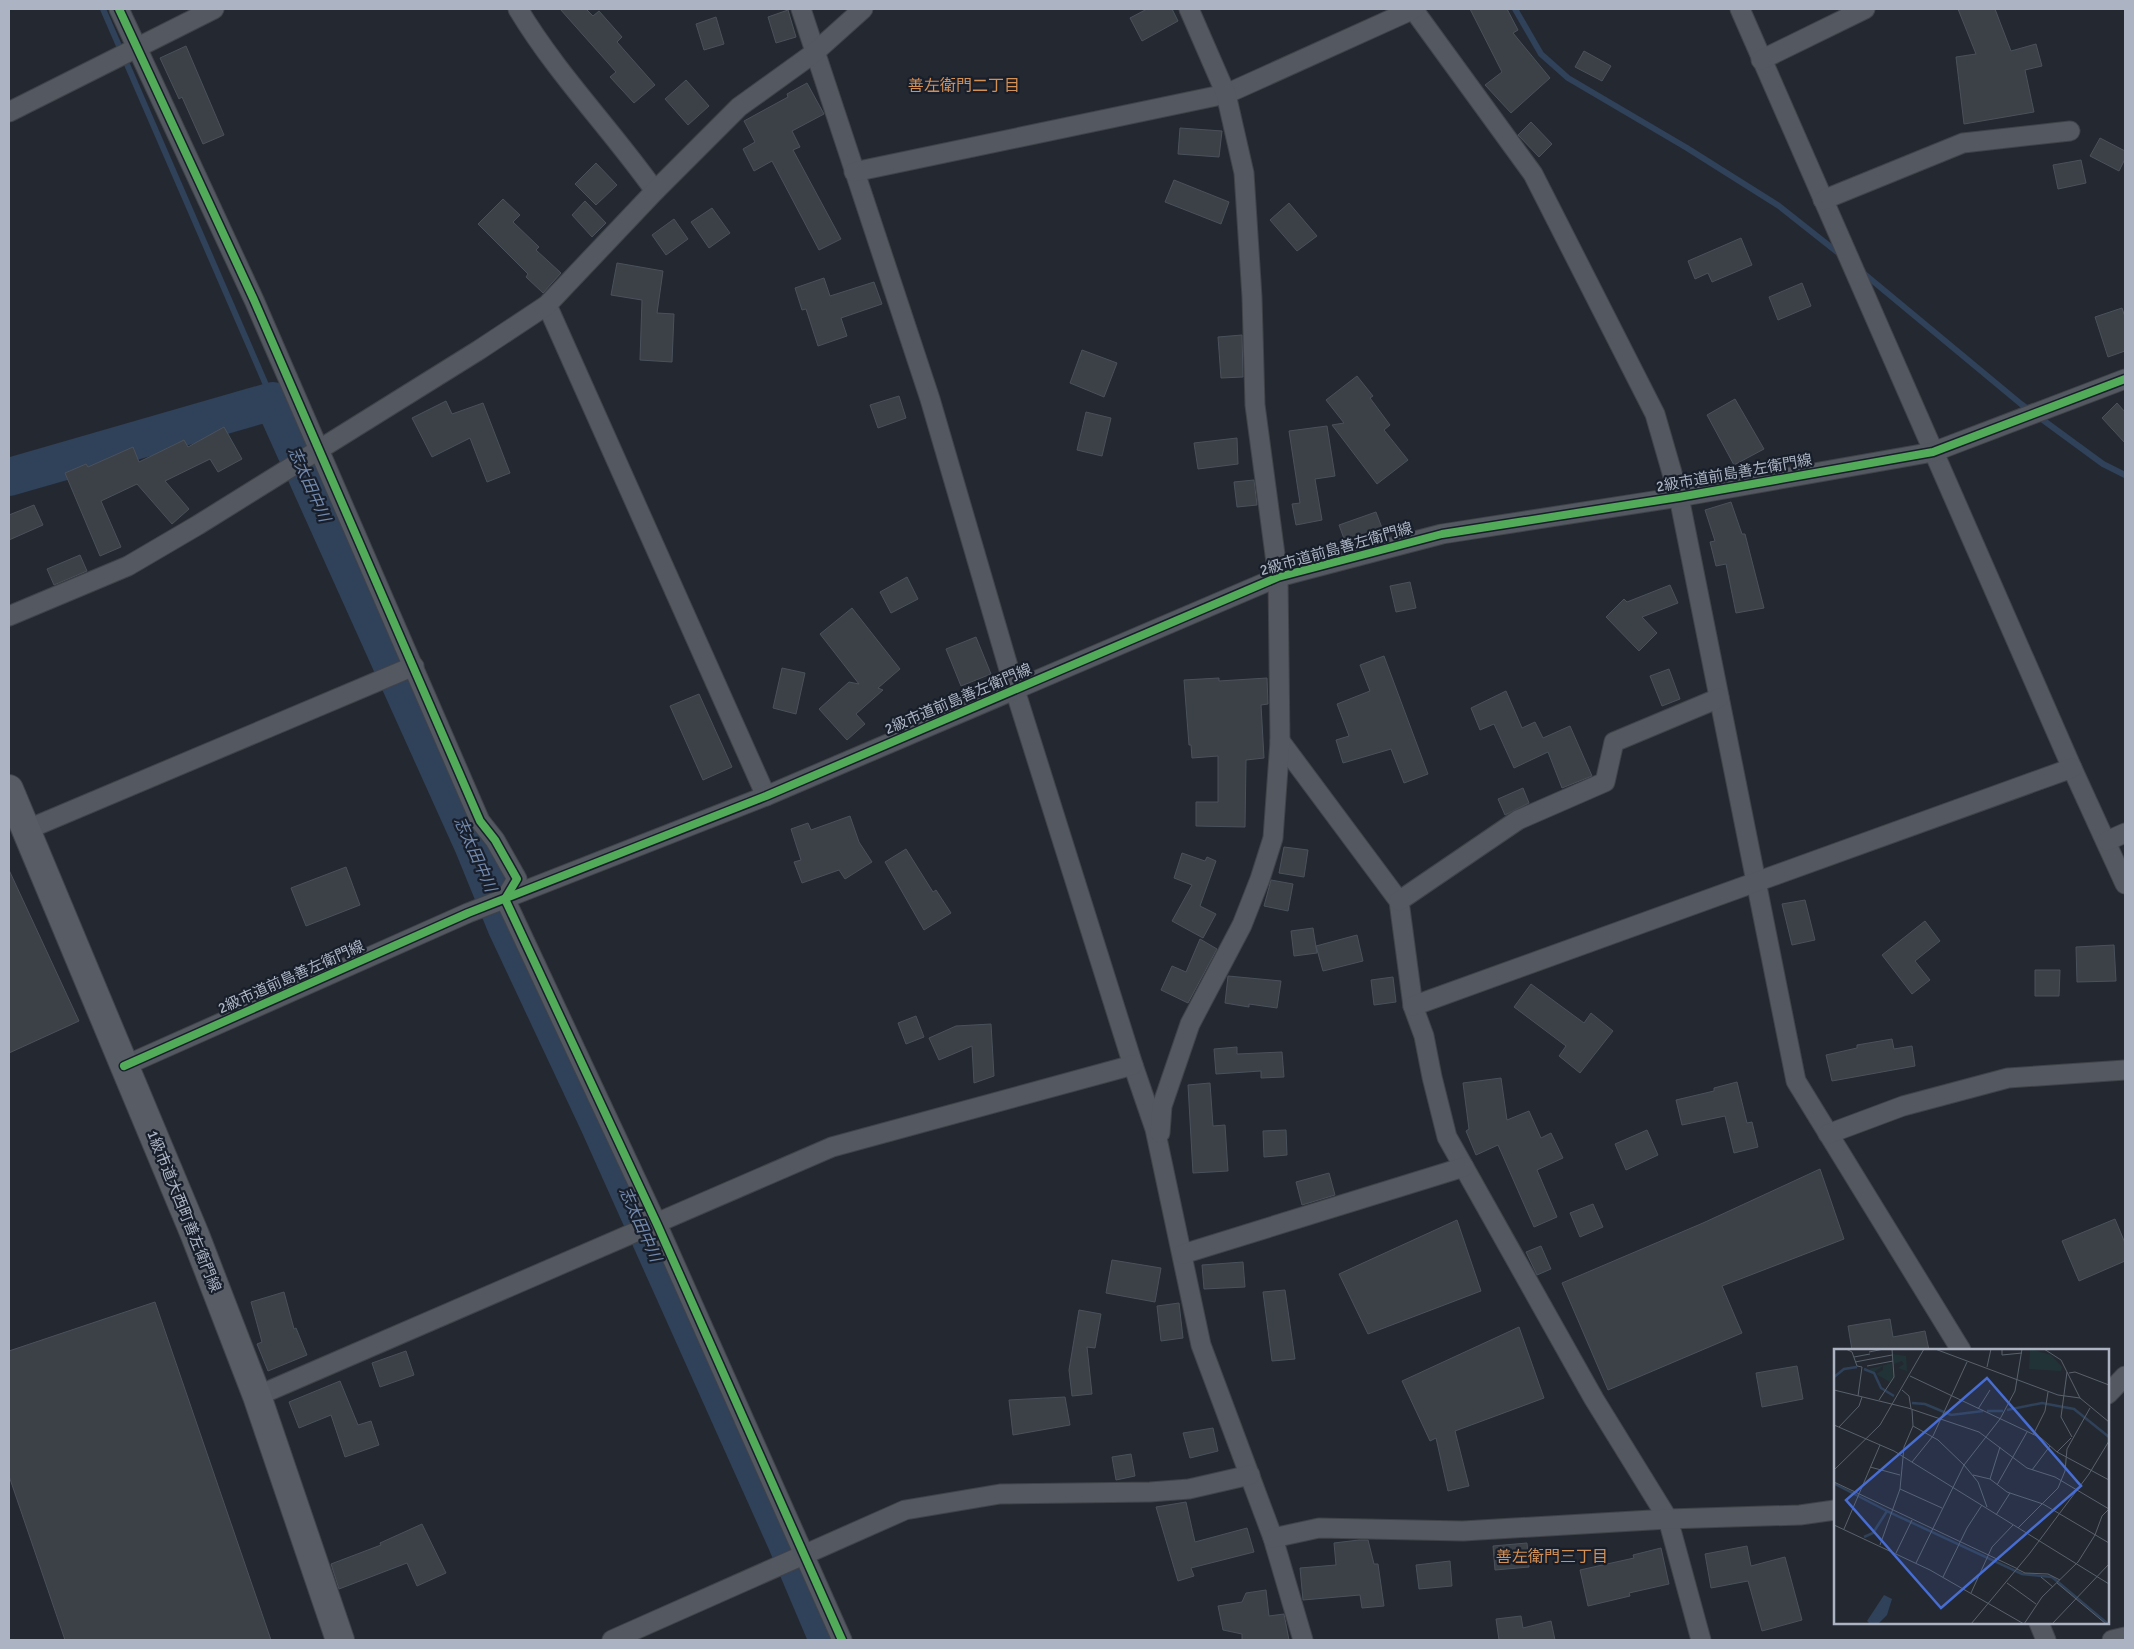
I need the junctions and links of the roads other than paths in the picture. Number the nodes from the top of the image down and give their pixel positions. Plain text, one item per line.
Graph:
1 (119, 9) edge
2 (214, 9) edge
3 (518, 9) edge
4 (800, 9) edge
5 (863, 9) edge
6 (1190, 9) edge
7 (1414, 9) edge
8 (1740, 9) edge
9 (1864, 9) edge
10 (135, 50) junction
11 (814, 53) junction
12 (1761, 60) junction
13 (1226, 94) junction
14 (9, 112) edge
15 (2070, 131) dead end
16 (854, 172) junction
17 (655, 191) junction
18 (1823, 200) junction
19 (547, 305) junction
20 (2125, 379) edge
21 (320, 450) junction
22 (1933, 452) junction
23 (1680, 497) junction
24 (1278, 577) junction
25 (9, 616) edge
26 (414, 666) junction
27 (1015, 690) junction
28 (1719, 698) junction
29 (1280, 740) junction
30 (2072, 768) junction
31 (9, 789) edge
32 (766, 796) junction
33 (26, 830) junction
34 (2125, 833) edge
35 (2107, 841) junction
36 (1756, 881) junction
37 (2125, 884) edge
38 (505, 899) junction
39 (1399, 901) junction
40 (1413, 1006) junction
41 (1133, 1065) junction
42 (124, 1066) junction
43 (2125, 1070) edge
44 (1828, 1134) junction
45 (1159, 1147) junction
46 (1464, 1167) junction
47 (657, 1224) junction
48 (1183, 1254) junction
49 (1960, 1349) edge
50 (2125, 1376) edge
51 (2109, 1393) edge
52 (257, 1396) junction
53 (1250, 1475) junction
54 (1834, 1510) edge
55 (1668, 1519) junction
56 (1274, 1538) junction
57 (804, 1554) junction
58 (2039, 1624) edge
59 (2125, 1637) edge
60 (340, 1640) edge
61 (612, 1640) edge
62 (842, 1640) edge
63 (1303, 1640) edge
64 (1701, 1640) edge
65 (2046, 1640) edge
66 (2112, 1640) edge

1 - 10 street
2 - 10 street
3 - 17 street
4 - 11 street
5 - 11 street
6 - 13 street
7 - 13 street
7 - 23 street
8 - 12 street
9 - 12 street
10 - 14 street
10 - 21 street
11 - 16 street
11 - 17 street
12 - 18 street
13 - 16 street
13 - 24 street
15 - 18 street
16 - 27 street
17 - 19 street
18 - 22 street
19 - 21 street
19 - 32 street
20 - 22 street, 2級市道前島善左衛門線
21 - 25 street
21 - 26 street
22 - 23 street, 2級市道前島善左衛門線
22 - 30 street
23 - 24 street, 2級市道前島善左衛門線
23 - 28 street
24 - 27 street, 2級市道前島善左衛門線
24 - 29 street
26 - 33 street
26 - 38 street
27 - 32 street, 2級市道前島善左衛門線
27 - 41 street
28 - 36 street
28 - 39 street
29 - 39 street
29 - 45 street
30 - 35 street
30 - 36 street
31 - 33 street, 1級市道大西町善左衛門線
32 - 38 street, 2級市道前島善左衛門線
33 - 42 street, 1級市道大西町善左衛門線
34 - 35 street
35 - 37 street
36 - 40 street
36 - 44 street
38 - 42 street, 2級市道前島善左衛門線
38 - 47 street
39 - 40 street
40 - 46 street
41 - 45 street
41 - 47 street
42 - 52 street, 1級市道大西町善左衛門線
43 - 44 street
44 - 49 street
45 - 48 street
46 - 48 street
46 - 55 street
47 - 52 street
47 - 57 street
48 - 53 street
50 - 51 street
52 - 60 street, 1級市道大西町善左衛門線
53 - 56 street
53 - 57 street
54 - 55 street
55 - 56 street
55 - 64 street
56 - 63 street
57 - 61 street
57 - 62 street
58 - 65 street
59 - 66 street

